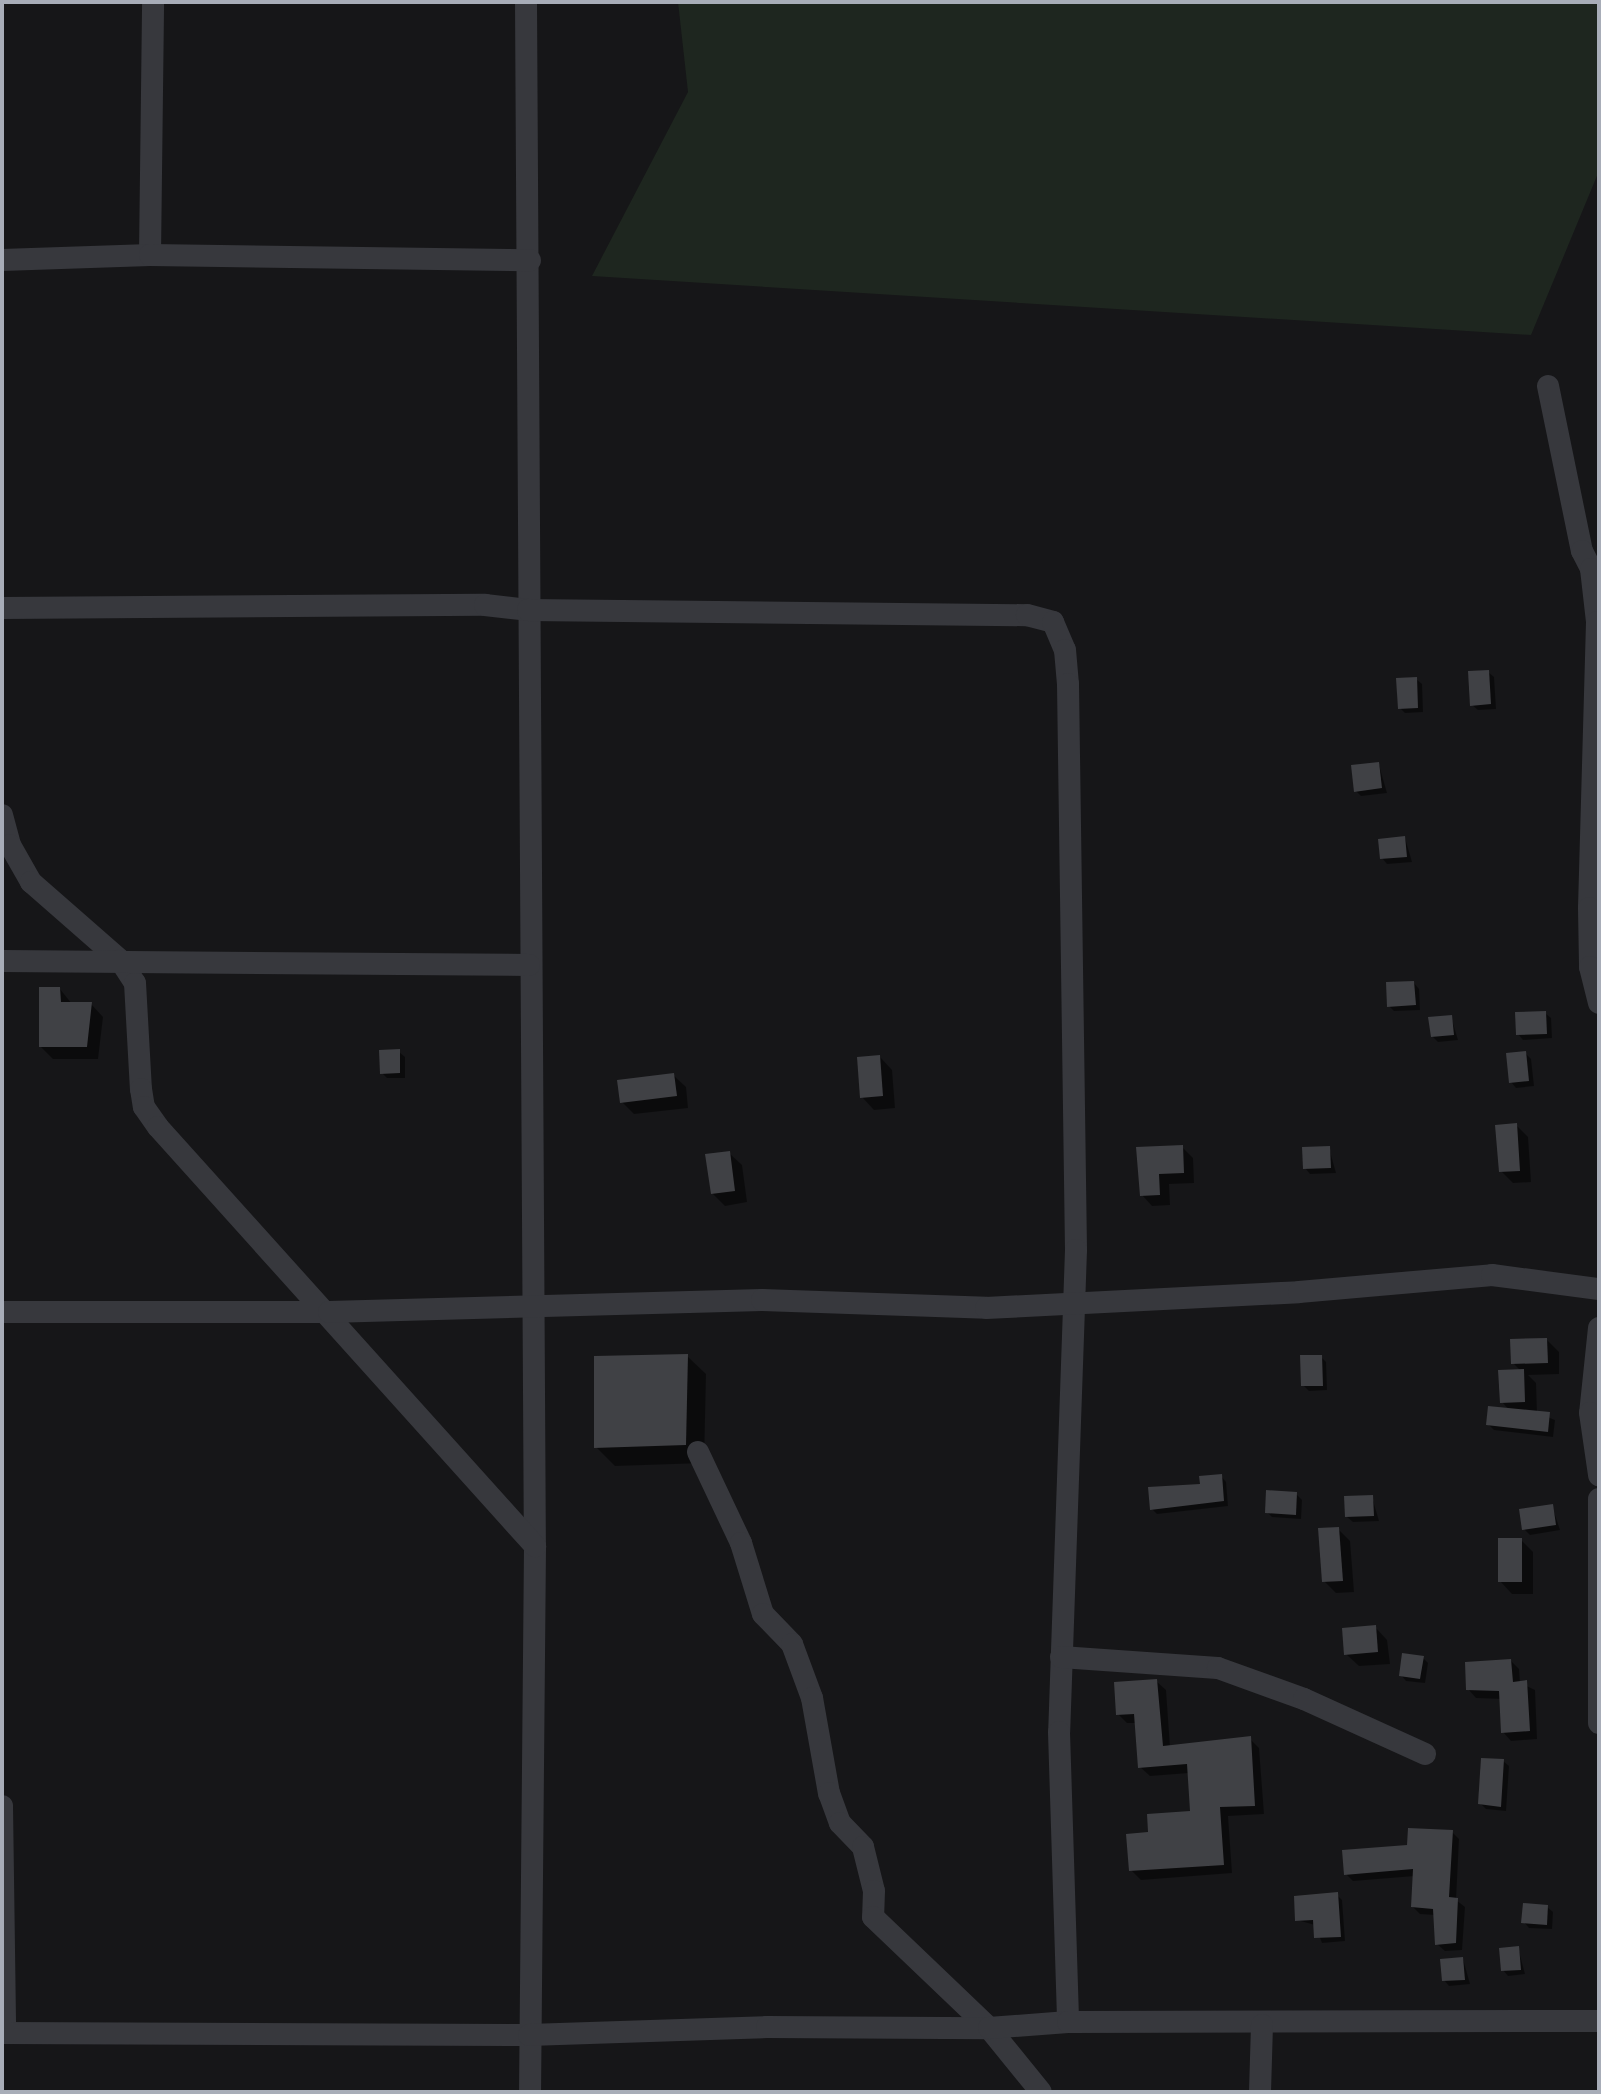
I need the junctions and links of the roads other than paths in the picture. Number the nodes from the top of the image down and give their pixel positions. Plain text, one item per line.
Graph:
1 (153, 2) edge
2 (526, 2) edge
3 (150, 255) junction
4 (2, 260) edge
5 (530, 260) junction
6 (1548, 386) dead end
7 (2, 608) edge
8 (528, 610) junction
9 (2, 815) edge
10 (120, 960) junction
11 (2, 961) edge
12 (529, 965) junction
13 (1599, 1003) edge
14 (1599, 1289) edge
15 (1070, 1302) junction
16 (534, 1307) junction
17 (2, 1312) edge
18 (329, 1312) junction
19 (1599, 1328) edge
20 (698, 1452) dead end
21 (1599, 1475) edge
22 (1599, 1499) edge
23 (535, 1546) junction
24 (1598, 1619) edge
25 (1061, 1657) junction
26 (1599, 1723) edge
27 (1425, 1754) dead end
28 (2, 1806) edge
29 (1599, 2021) edge
30 (1068, 2022) junction
31 (1262, 2025) junction
32 (989, 2028) junction
33 (3, 2033) edge
34 (529, 2035) junction
35 (530, 2092) edge
36 (1041, 2092) edge
37 (1260, 2092) edge

1 - 3 street
2 - 5 street
3 - 4 street
3 - 5 street
5 - 8 street
6 - 13 street
7 - 8 street
8 - 12 street
8 - 15 street
9 - 10 street
10 - 11 street
10 - 12 street
10 - 18 street
12 - 16 street
14 - 15 street
15 - 16 street
15 - 25 street
16 - 18 street
16 - 23 street
17 - 18 street
18 - 23 street
19 - 21 street
20 - 32 street
22 - 24 street
23 - 34 street
24 - 26 street
25 - 27 street
25 - 30 street
28 - 33 street
29 - 31 street
30 - 31 street
30 - 32 street
31 - 37 street
32 - 34 street
32 - 36 street
33 - 34 street
34 - 35 street

